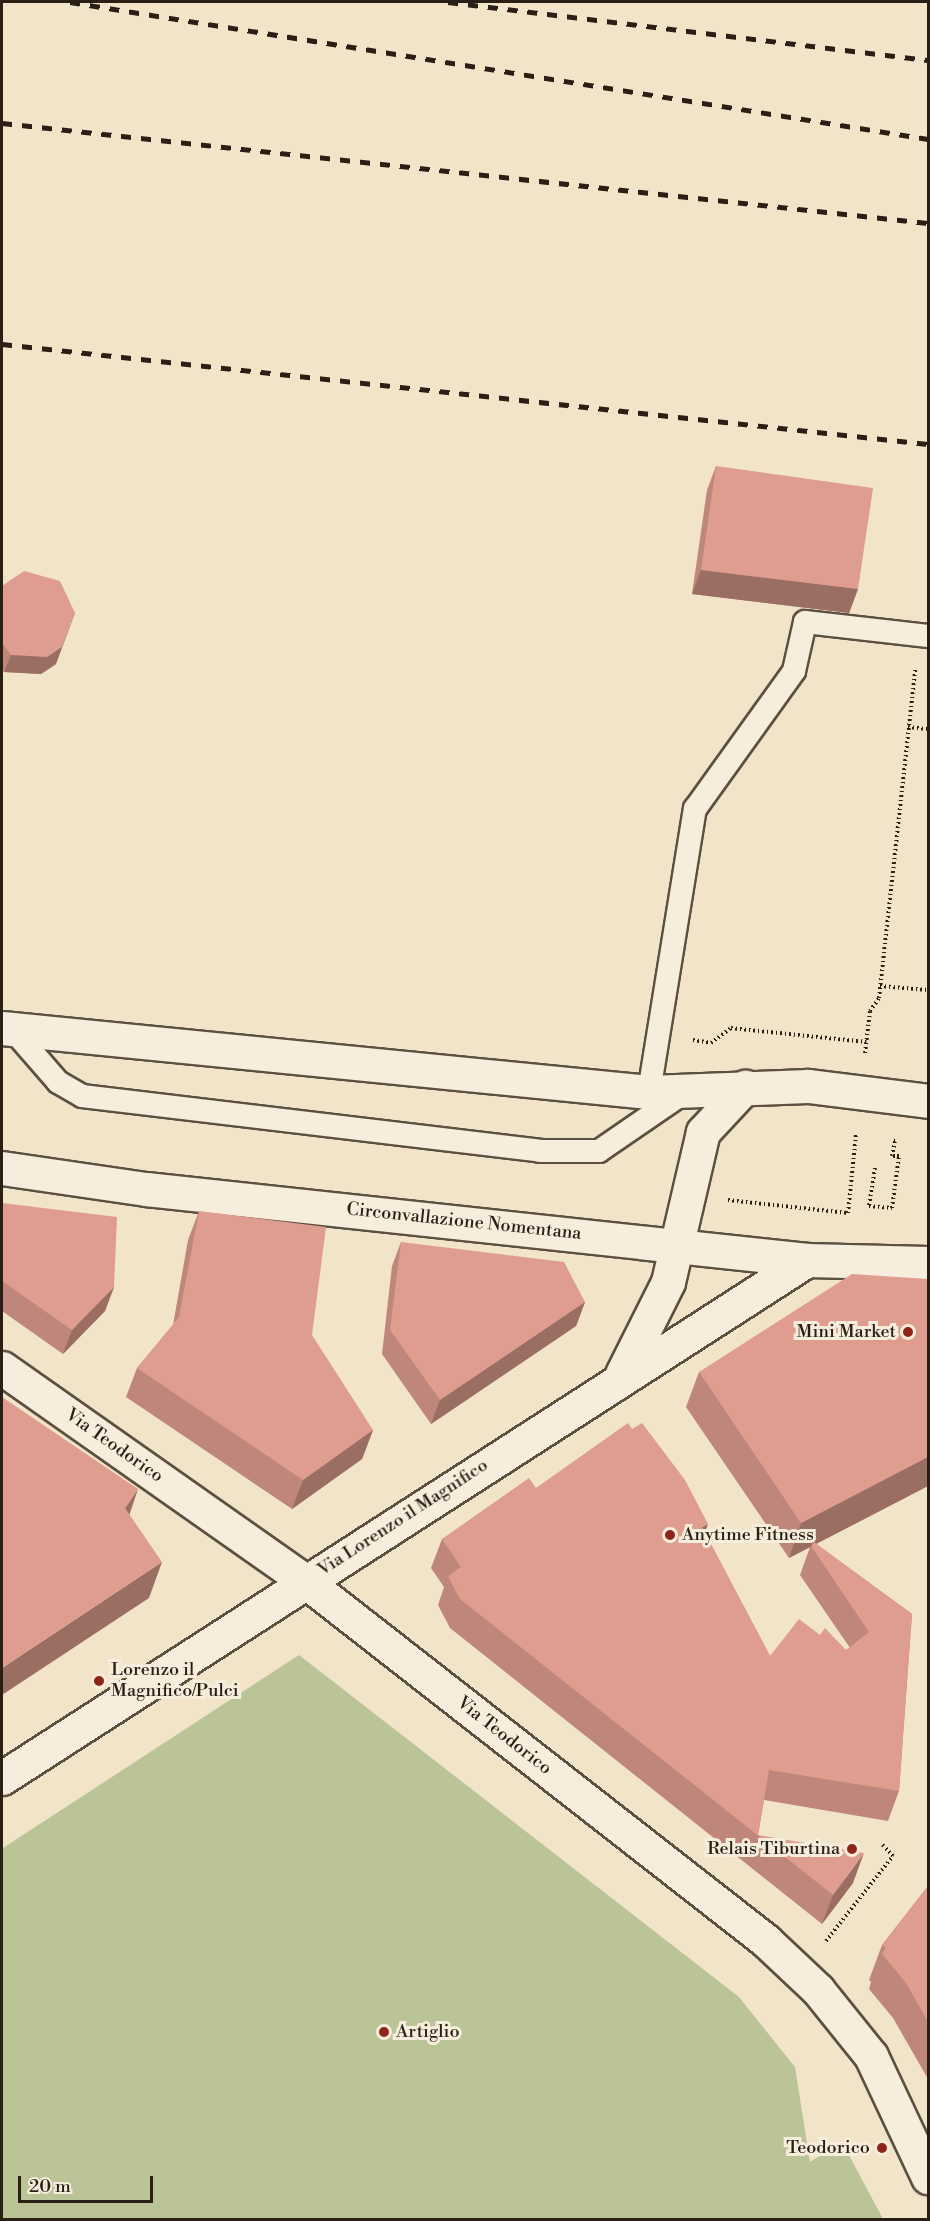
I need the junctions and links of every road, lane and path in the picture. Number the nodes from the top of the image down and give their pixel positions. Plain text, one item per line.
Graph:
1 (928, 636) edge
2 (922, 668) dead end
3 (908, 727) junction
4 (928, 729) edge
5 (880, 986) junction
6 (928, 990) edge
7 (7, 1029) edge
8 (685, 1038) dead end
9 (866, 1042) junction
10 (864, 1060) dead end
11 (745, 1087) junction
12 (649, 1092) junction
13 (685, 1092) junction
14 (928, 1101) edge
15 (857, 1123) dead end
16 (856, 1136) junction
17 (866, 1137) dead end
18 (885, 1140) dead end
19 (2, 1168) edge
20 (875, 1168) dead end
21 (720, 1199) dead end
22 (679, 1244) junction
23 (807, 1260) junction
24 (928, 1263) edge
25 (2, 1368) edge
26 (620, 1377) junction
27 (305, 1581) junction
28 (2, 1778) edge
29 (882, 1844) dead end
30 (833, 1932) edge
31 (928, 2177) edge

1 - 12 lane
2 - 3 path
3 - 4 path
3 - 5 path
5 - 6 path
5 - 9 path
7 - 12 street
7 - 13 lane
8 - 9 path
9 - 10 path
11 - 13 street
11 - 14 street
11 - 22 street
12 - 13 street
15 - 16 path
16 - 17 path
16 - 21 path
18 - 20 path
19 - 22 street, Circonvallazione Nomentana
22 - 23 street, Circonvallazione Nomentana
22 - 26 street
23 - 24 street, Circonvallazione Nomentana
23 - 26 street, Via Lorenzo il Magnifico
25 - 27 street, Via Teodorico
26 - 27 street, Via Lorenzo il Magnifico
27 - 28 street, Via Lorenzo il Magnifico
27 - 31 street, Via Teodorico
29 - 30 path

